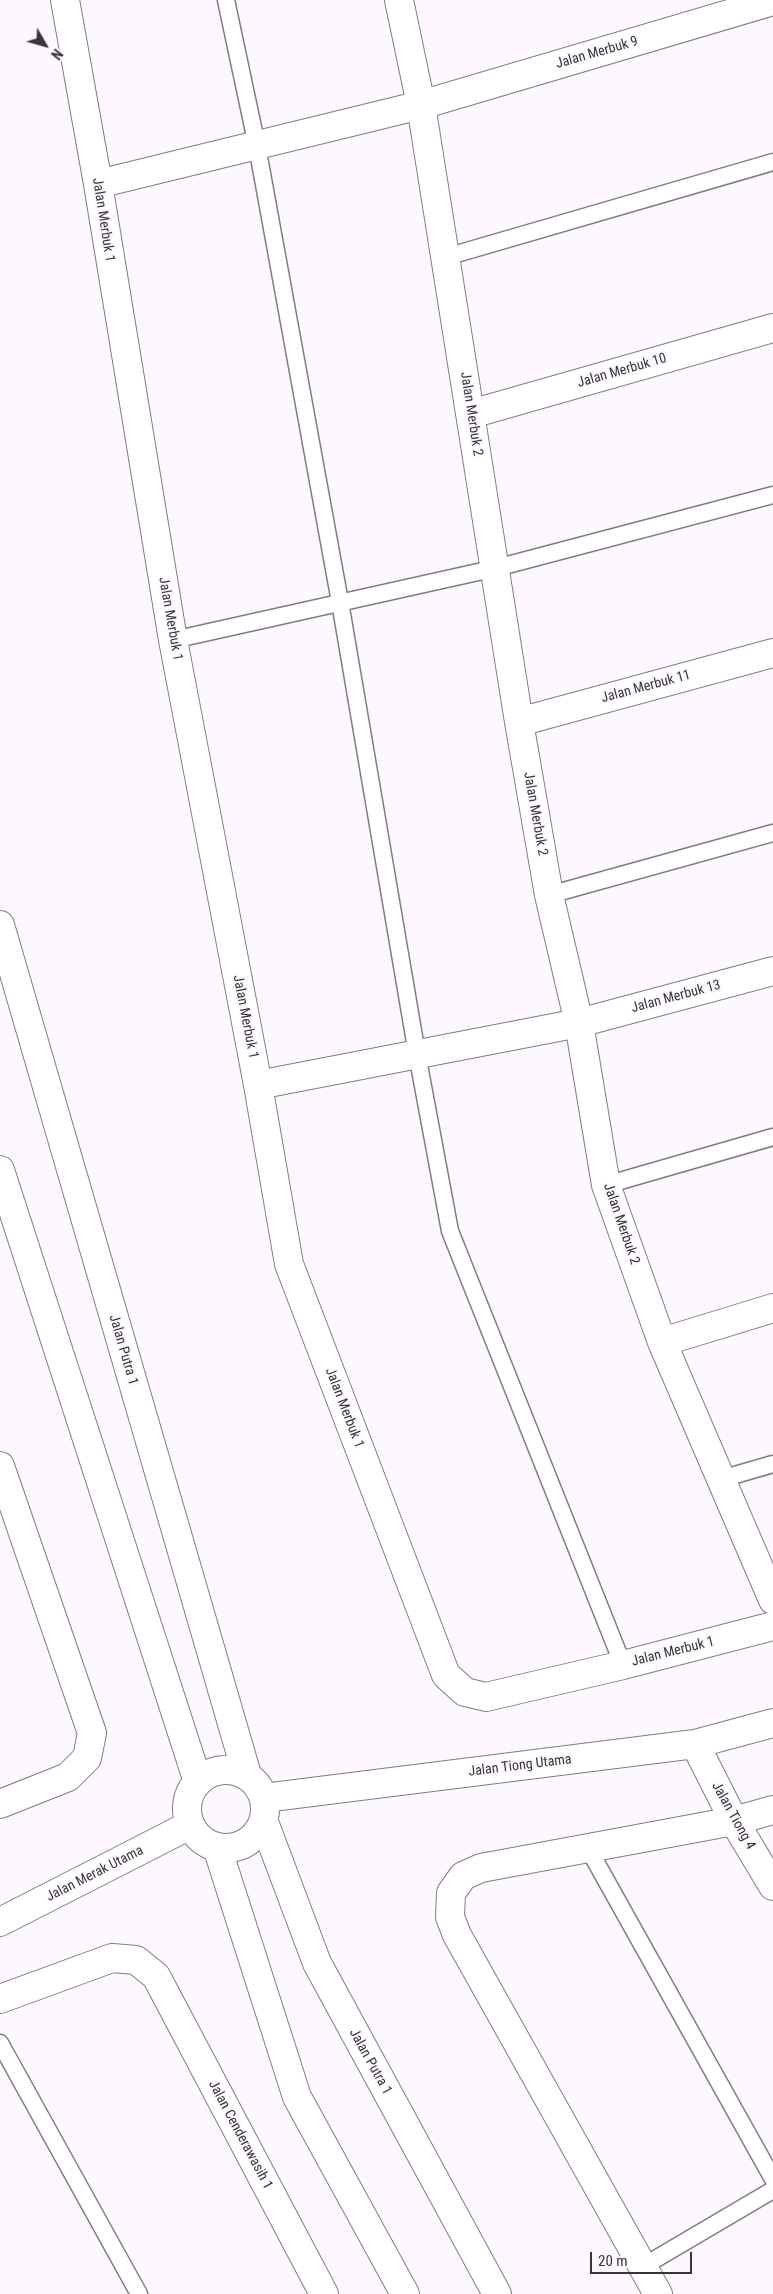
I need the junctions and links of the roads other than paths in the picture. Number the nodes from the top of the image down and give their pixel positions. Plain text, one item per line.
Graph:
1 (64, 0) edge
2 (226, 0) edge
3 (399, 0) edge
4 (773, 1) edge
5 (421, 105) junction
6 (257, 146) junction
7 (773, 162) edge
8 (98, 184) junction
9 (446, 257) junction
10 (773, 328) edge
11 (471, 414) junction
12 (773, 494) edge
13 (496, 568) junction
14 (340, 602) junction
15 (172, 640) junction
16 (773, 653) edge
17 (520, 722) junction
18 (773, 833) edge
19 (550, 895) junction
20 (0, 925) edge
21 (773, 971) edge
22 (579, 1023) junction
23 (417, 1054) junction
24 (258, 1085) junction
25 (773, 1137) edge
26 (0, 1170) edge
27 (606, 1185) junction
28 (773, 1308) edge
29 (662, 1342) junction
30 (773, 1464) edge
31 (0, 1466) edge
32 (721, 1479) junction
33 (773, 1600) edge
34 (773, 1626) edge
35 (623, 1665) junction
36 (773, 1723) edge
37 (695, 1744) junction
38 (247, 1775) junction
39 (198, 1782) junction
40 (0, 1804) edge
41 (264, 1810) junction
42 (773, 1810) edge
43 (734, 1821) junction
44 (190, 1825) junction
45 (217, 1847) junction
46 (588, 1848) junction
47 (773, 1886) edge
48 (0, 1922) edge
49 (0, 1999) edge
50 (0, 2043) edge
51 (773, 2179) edge
52 (773, 2190) edge
53 (642, 2267) junction
54 (139, 2294) edge
55 (324, 2294) edge
56 (405, 2294) edge
57 (496, 2294) edge
58 (658, 2294) edge

1 - 8 street, Jalan Merbuk 1
2 - 6 lane
3 - 5 street, Jalan Merbuk 2
4 - 5 street, Jalan Merbuk 9
5 - 6 street, Jalan Merbuk 9
5 - 9 street, Jalan Merbuk 2
6 - 8 street, Jalan Merbuk 9
6 - 14 lane
7 - 9 lane
8 - 15 street, Jalan Merbuk 1
9 - 11 street, Jalan Merbuk 2
10 - 11 street, Jalan Merbuk 10
11 - 13 street, Jalan Merbuk 2
12 - 13 lane
13 - 14 lane
13 - 17 street, Jalan Merbuk 2
14 - 15 lane
14 - 23 lane
15 - 24 street, Jalan Merbuk 1
16 - 17 street, Jalan Merbuk 11
17 - 19 street, Jalan Merbuk 2
18 - 19 lane
19 - 22 street, Jalan Merbuk 2
20 - 38 street, Jalan Putra 1
21 - 22 street, Jalan Merbuk 13
22 - 23 street, Jalan Merbuk 13
22 - 27 street, Jalan Merbuk 2
23 - 24 street, Jalan Merbuk 13
23 - 35 lane
24 - 35 street, Jalan Merbuk 1
25 - 27 lane
26 - 39 street
27 - 29 street, Jalan Merbuk 2
28 - 29 street
29 - 32 street, Jalan Merbuk 2
30 - 32 lane
31 - 40 street
32 - 33 street, Jalan Merbuk 2
34 - 35 street, Jalan Merbuk 1
36 - 37 street, Jalan Tiong Utama
37 - 41 street, Jalan Tiong Utama
37 - 43 street, Jalan Tiong 4
38 - 39 street
38 - 41 street
39 - 44 street
41 - 45 street
41 - 57 street, Jalan Putra 1
42 - 43 street
43 - 46 street
43 - 47 street, Jalan Tiong 4
44 - 45 street
44 - 48 street, Jalan Merak Utama
45 - 56 street
46 - 51 lane
46 - 53 street
49 - 55 street, Jalan Cenderawasih 1
50 - 54 lane
52 - 53 lane
53 - 58 street

